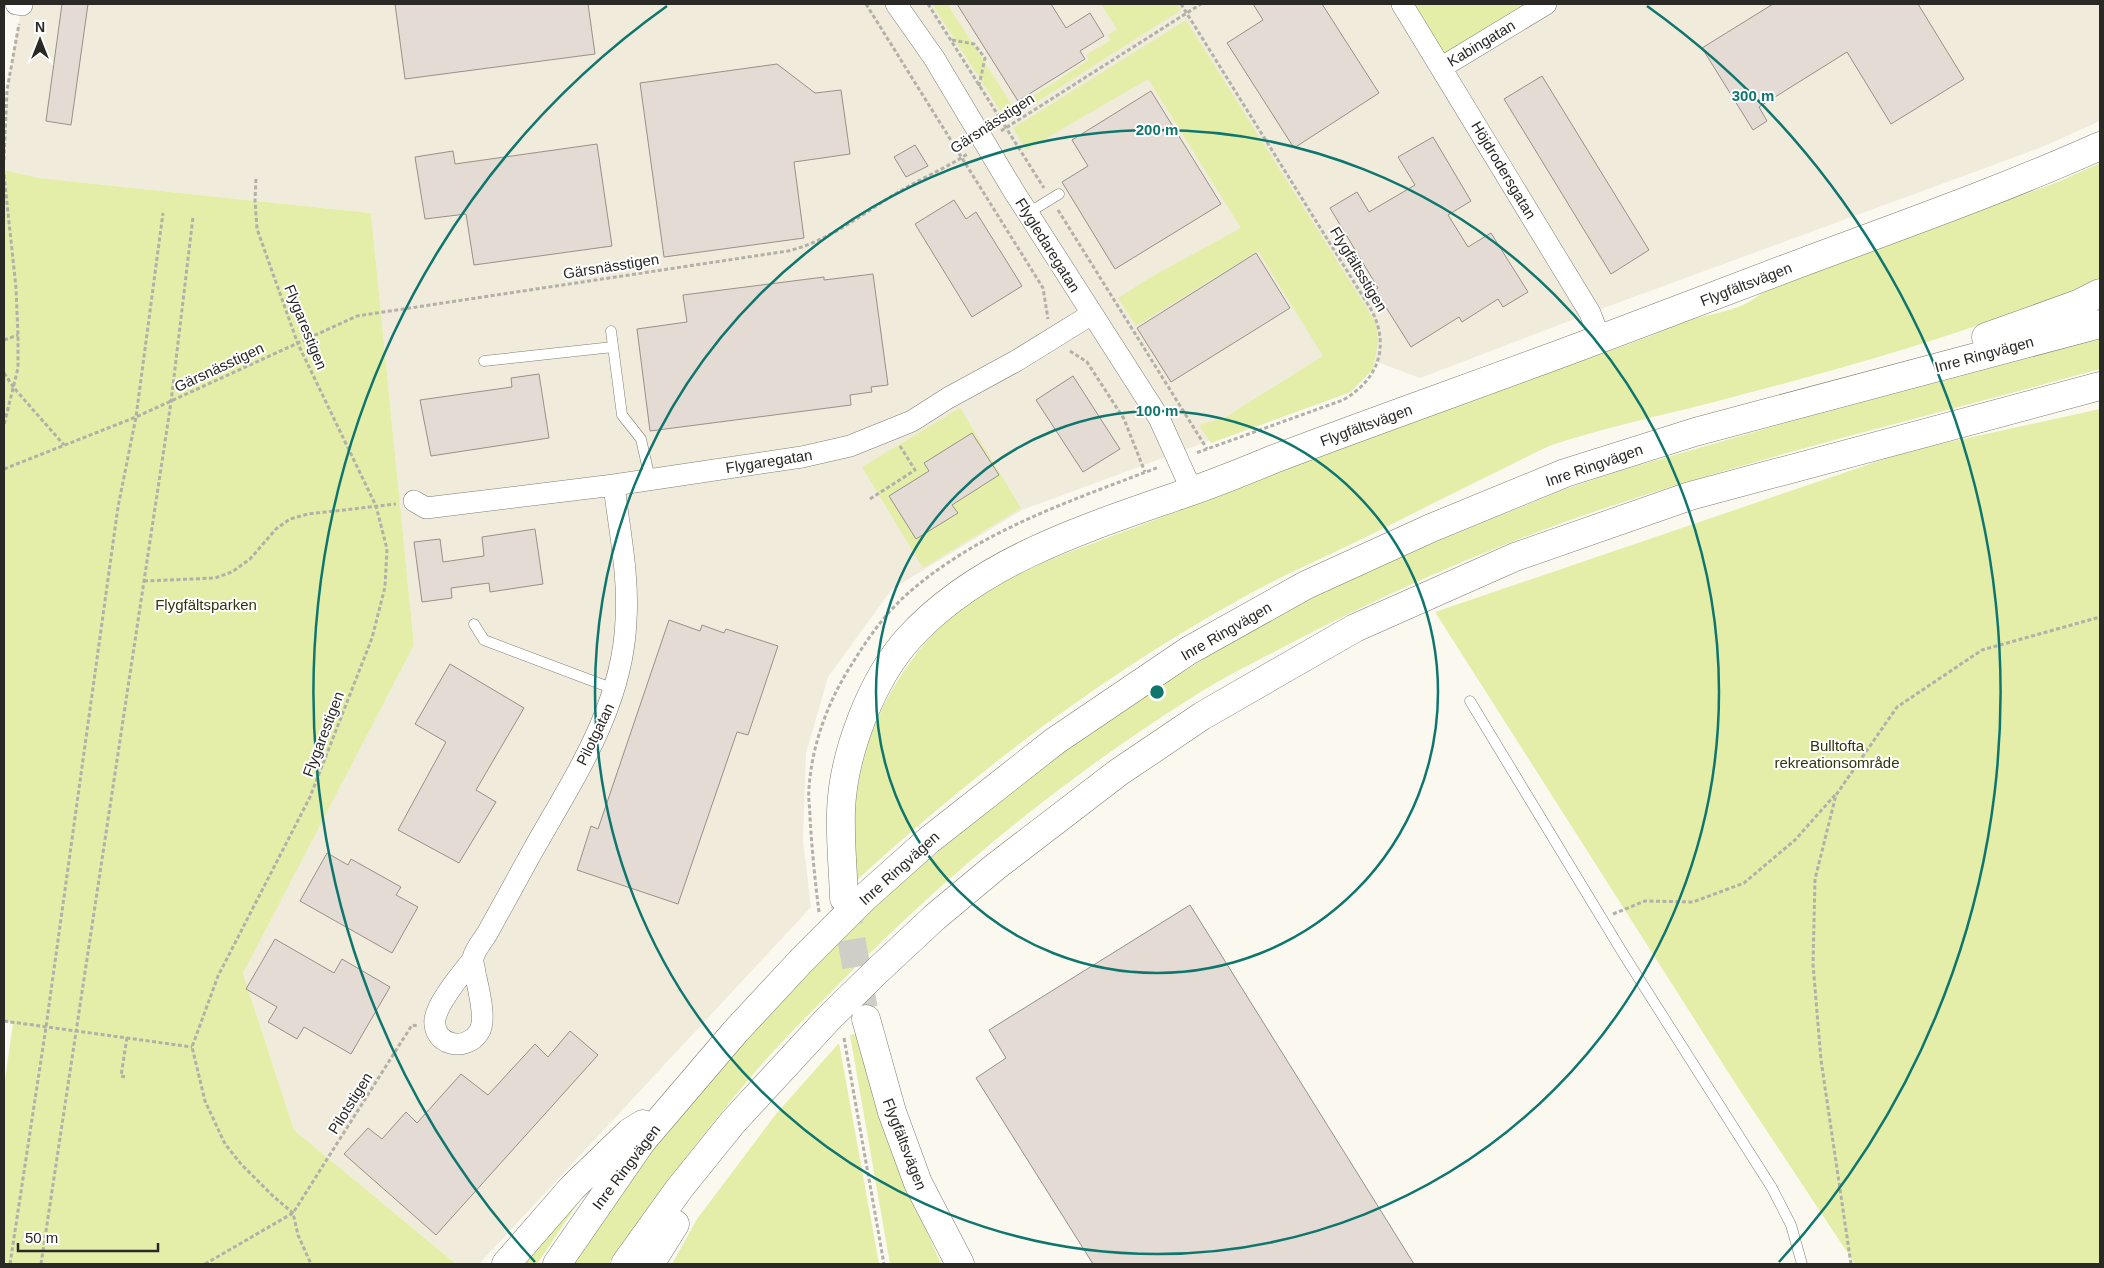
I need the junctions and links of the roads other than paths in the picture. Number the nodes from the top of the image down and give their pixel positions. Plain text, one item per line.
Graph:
1 (896, 4) edge
2 (1402, 4) edge
3 (1546, 4) edge
4 (1442, 67) junction
5 (2100, 146) edge
6 (1055, 197) road end
7 (1028, 212) junction
8 (2100, 293) edge
9 (1092, 314) junction
10 (2100, 324) edge
11 (611, 331) dead end
12 (1600, 339) junction
13 (613, 347) junction
14 (484, 361) dead end
15 (2100, 386) edge
16 (1823, 397) junction
17 (650, 479) junction
18 (614, 485) junction
19 (1192, 491) junction
20 (414, 502) road end
21 (474, 624) dead end
22 (614, 689) junction
23 (1470, 701) dead end
24 (844, 898) tunnel mouth
25 (473, 959) junction
26 (866, 1019) tunnel mouth
27 (772, 1078) junction
28 (676, 1103) junction
29 (506, 1264) edge
30 (556, 1264) edge
31 (626, 1264) edge
32 (650, 1264) edge
33 (960, 1264) edge
34 (1802, 1264) edge

1 - 7 street, Flygledaregatan
2 - 4 street, Höjdrodersgatan
3 - 4 street, Kabingatan
4 - 12 street, Höjdrodersgatan
5 - 12 main road, Flygfältsvägen
6 - 7 lane
7 - 9 street, Flygledaregatan
8 - 16 main road
9 - 17 street, Flygaregatan
9 - 19 street, Flygledaregatan
10 - 16 main road, Inre Ringvägen
11 - 13 lane
12 - 19 main road, Flygfältsvägen
13 - 14 lane
13 - 17 lane
15 - 27 main road
16 - 28 main road, Inre Ringvägen
17 - 18 street, Flygaregatan
18 - 20 street, Flygaregatan
18 - 22 street, Pilotgatan
19 - 24 main road, Flygfältsvägen
21 - 22 lane
22 - 25 street, Pilotgatan
23 - 34 lane
25 - 25 street, Pilotgatan
26 - 33 main road, Flygfältsvägen
27 - 31 main road
27 - 32 main road
28 - 29 main road
28 - 30 main road, Inre Ringvägen

